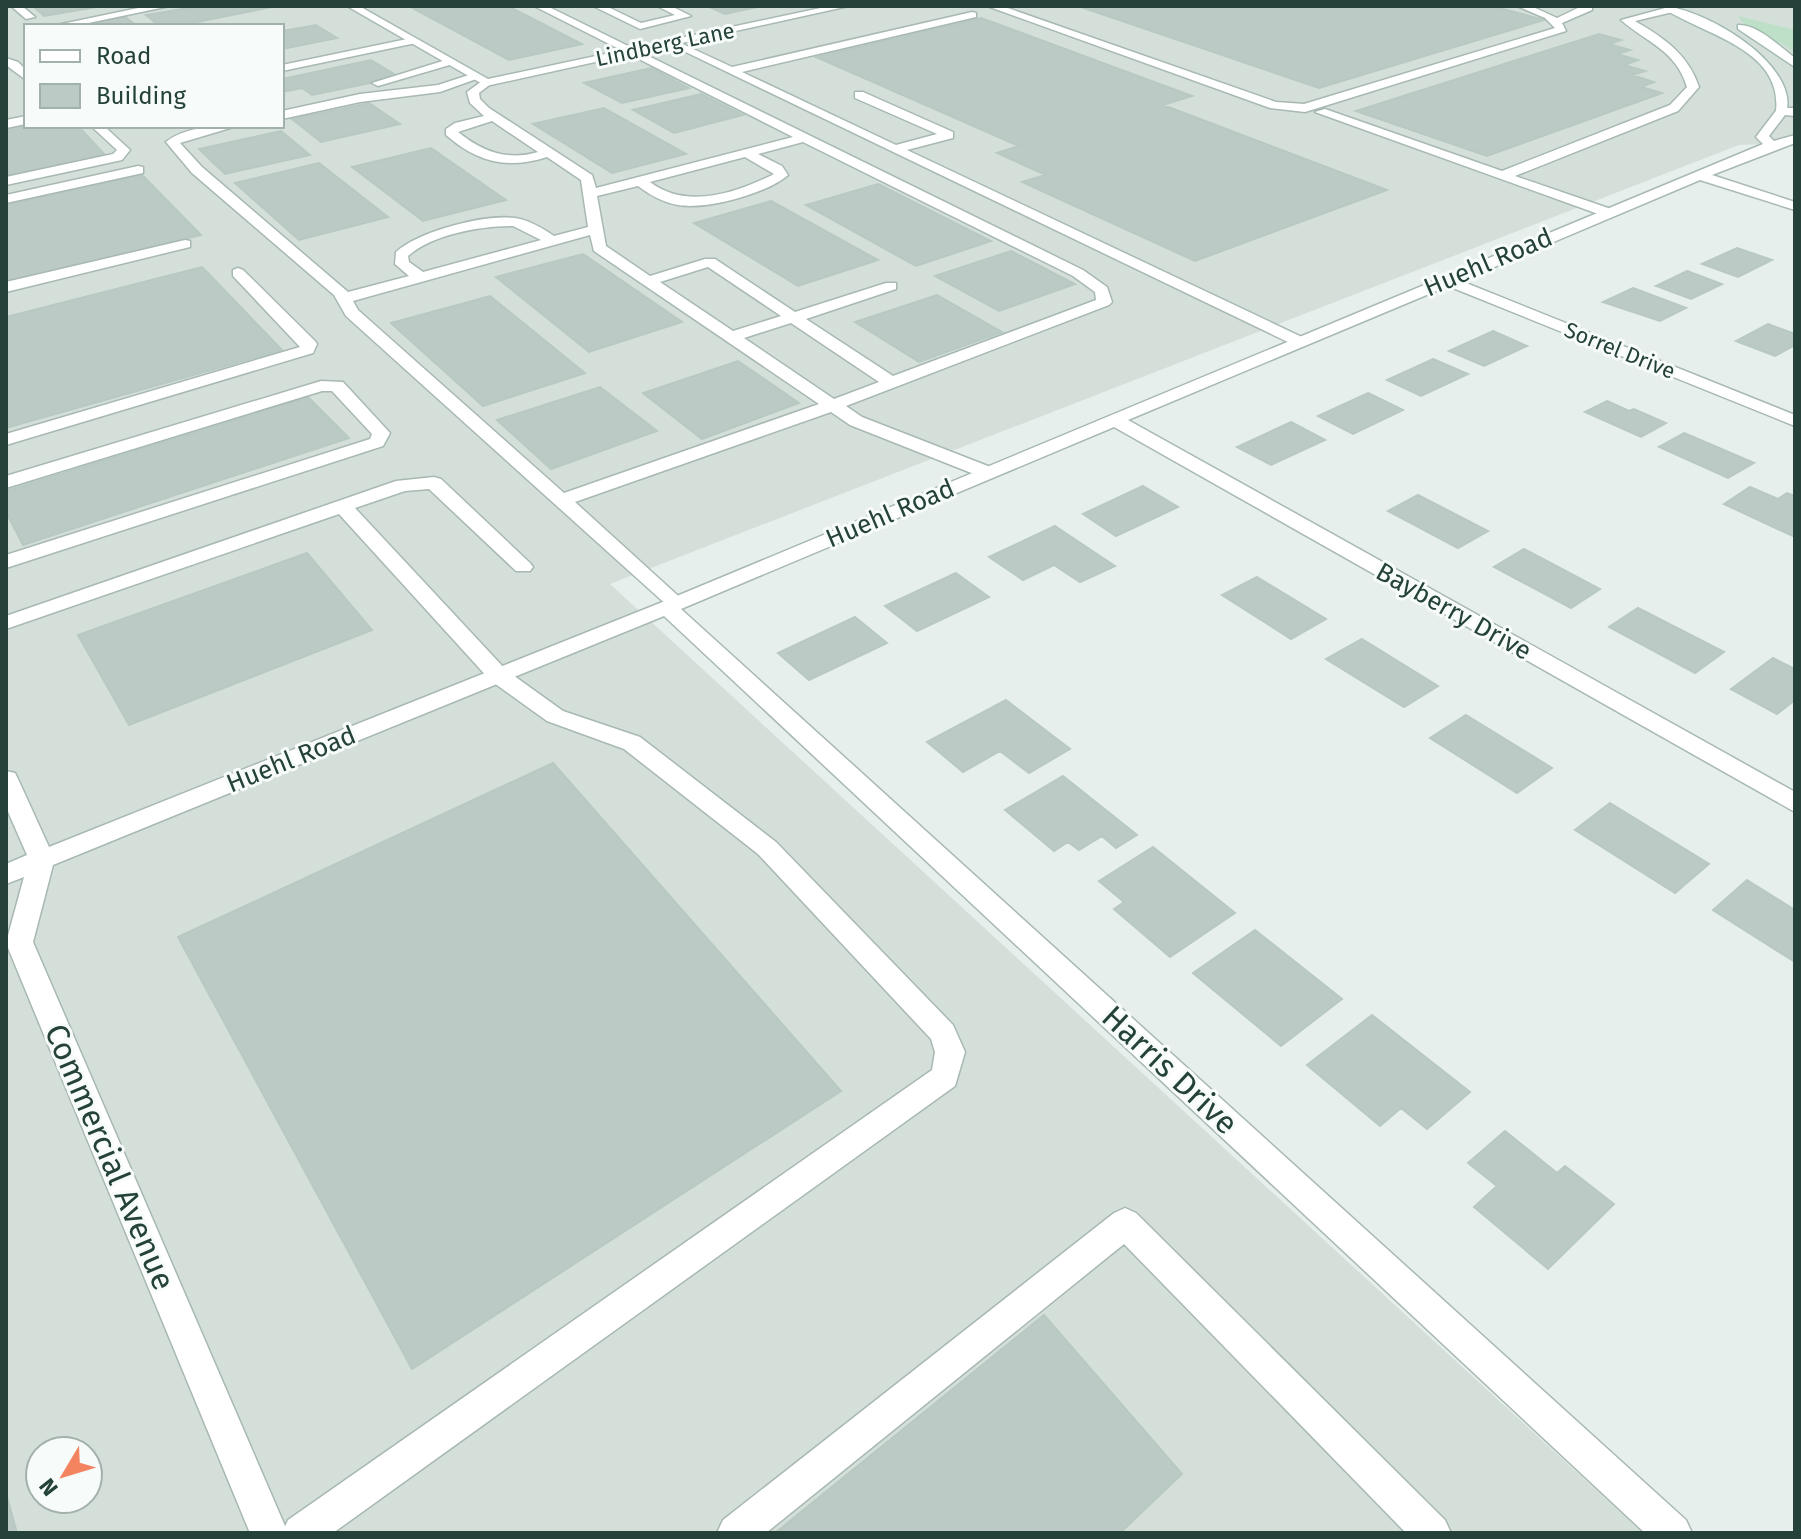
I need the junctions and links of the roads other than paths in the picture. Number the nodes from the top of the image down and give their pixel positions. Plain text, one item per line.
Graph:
1 (16, 6) edge
2 (165, 6) edge
3 (352, 6) edge
4 (539, 6) edge
5 (598, 6) edge
6 (662, 6) edge
7 (844, 6) edge
8 (992, 6) edge
9 (1522, 6) edge
10 (1587, 6) edge
11 (1693, 6) edge
12 (1669, 8) edge
13 (972, 15) dead end
14 (30, 17) dead end
15 (667, 20) junction
16 (1555, 22) junction
17 (68, 24) edge
18 (393, 30) junction
19 (369, 35) dead end
20 (701, 36) junction
21 (412, 41) junction
22 (672, 43) junction
23 (634, 51) junction
24 (6, 61) edge
25 (449, 62) junction
26 (1795, 64) edge
27 (284, 68) edge
28 (732, 71) junction
29 (24, 75) edge
30 (480, 79) junction
31 (882, 89) dead end
32 (846, 98) junction
33 (284, 103) edge
34 (808, 108) junction
35 (1788, 111) edge
36 (1321, 112) dead end
37 (284, 115) edge
38 (494, 117) junction
39 (99, 128) edge
40 (222, 128) edge
41 (806, 137) junction
42 (1795, 139) edge
43 (1772, 145) junction
44 (896, 149) junction
45 (548, 153) junction
46 (747, 153) junction
47 (138, 170) dead end
48 (1698, 175) junction
49 (1502, 176) junction
50 (6, 181) edge
51 (640, 181) junction
52 (590, 194) junction
53 (6, 199) edge
54 (1795, 206) edge
55 (1606, 212) junction
56 (596, 229) junction
57 (552, 241) junction
58 (185, 244) dead end
59 (238, 273) dead end
60 (421, 277) junction
61 (1446, 280) junction
62 (648, 281) junction
63 (891, 286) dead end
64 (6, 287) edge
65 (345, 298) junction
66 (794, 318) junction
67 (732, 337) junction
68 (1298, 341) junction
69 (892, 383) junction
70 (833, 405) junction
71 (1113, 419) junction
72 (1795, 421) edge
73 (6, 440) edge
74 (986, 472) junction
75 (6, 482) edge
76 (560, 501) junction
77 (342, 506) junction
78 (6, 562) edge
79 (523, 567) dead end
80 (671, 605) junction
81 (6, 623) edge
82 (498, 675) junction
83 (6, 779) edge
84 (1795, 803) edge
85 (42, 860) junction
86 (6, 874) edge
87 (269, 1533) edge
88 (301, 1533) edge
89 (736, 1533) edge
90 (1432, 1533) edge
91 (1673, 1533) edge

1 - 14 street
2 - 17 street
3 - 18 street
4 - 23 street
5 - 15 street
6 - 15 street
7 - 20 street, Lindberg Lane
8 - 16 street
9 - 16 street
10 - 16 street
11 - 26 street
12 - 35 street
12 - 49 street
13 - 28 street
15 - 20 street
18 - 19 street
18 - 21 street
20 - 22 street, Lindberg Lane
21 - 25 street
21 - 27 street
22 - 23 street, Lindberg Lane
22 - 28 street
23 - 30 street, Lindberg Lane
23 - 41 street
24 - 29 street
25 - 30 street
25 - 33 street
28 - 34 street
30 - 37 street, Lindberg Lane
30 - 38 street
31 - 32 street
32 - 34 street
32 - 44 street
34 - 44 street
35 - 43 street
36 - 49 street
38 - 45 street
38 - 45 street
39 - 50 street
40 - 65 street, Harris Drive
41 - 46 street
41 - 69 street
42 - 43 street, Huehl Road
43 - 48 street, Huehl Road
44 - 68 street
45 - 52 street
46 - 51 street
46 - 51 street
47 - 53 street
48 - 54 street
48 - 55 street, Huehl Road
49 - 55 street
51 - 52 street
52 - 56 street
55 - 61 street, Huehl Road
56 - 57 street
56 - 62 street
57 - 60 street
57 - 60 street
58 - 64 street
59 - 73 street
60 - 65 street
61 - 68 street, Huehl Road
61 - 72 street, Sorrel Drive
62 - 66 street
62 - 67 street
63 - 66 street
65 - 76 street, Harris Drive
66 - 67 street
66 - 69 street
67 - 70 street
68 - 71 street, Huehl Road
69 - 70 street
70 - 74 street
70 - 76 street
71 - 74 street, Huehl Road
71 - 84 street, Bayberry Drive
74 - 80 street, Huehl Road
75 - 78 street
76 - 80 street, Harris Drive
77 - 79 street
77 - 81 street
77 - 82 street
80 - 82 street, Huehl Road
80 - 91 street, Harris Drive
82 - 85 street, Huehl Road
82 - 88 street
83 - 85 street
85 - 86 street, Huehl Road
85 - 87 street, Commercial Avenue
89 - 90 street

